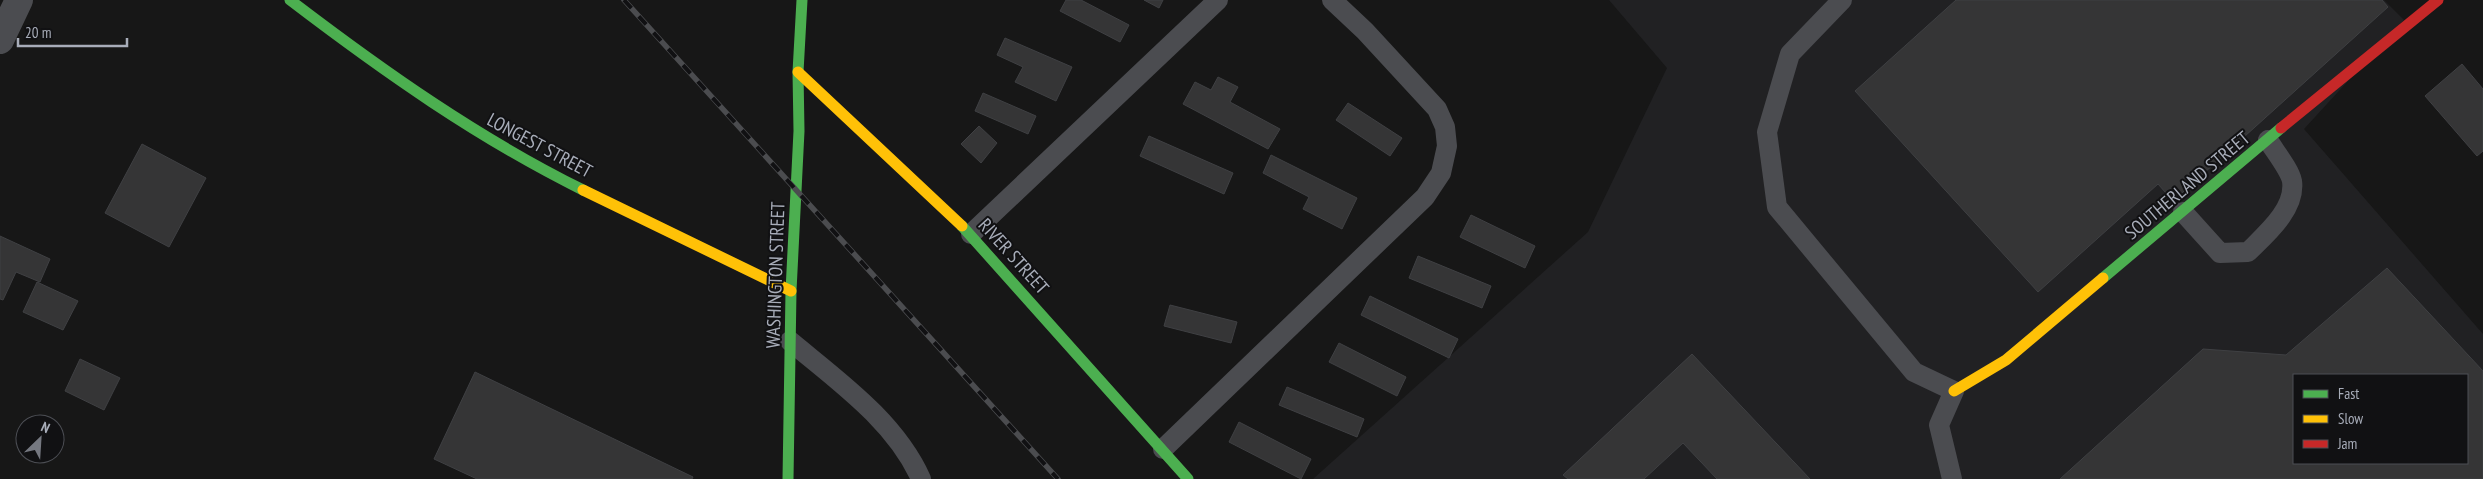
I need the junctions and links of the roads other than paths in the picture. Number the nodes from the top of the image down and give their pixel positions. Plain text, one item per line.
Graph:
1 (19, 0) edge
2 (290, 0) edge
3 (802, 0) edge
4 (1218, 0) edge
5 (1332, 0) edge
6 (1842, 0) edge
7 (2438, 0) edge
8 (0, 40) edge
9 (798, 72) junction
10 (2268, 140) junction
11 (2182, 212) junction
12 (971, 234) junction
13 (791, 290) junction
14 (790, 341) junction
15 (1954, 391) junction
16 (1162, 449) junction
17 (788, 479) edge
18 (921, 479) edge
19 (1188, 479) edge
20 (1952, 479) edge

1 - 8 street
2 - 13 street, LONGEST STREET
3 - 9 street, WASHINGTON STREET
4 - 12 lane
5 - 16 lane
6 - 15 lane
7 - 10 street, SOUTHERLAND STREET
9 - 12 street, RIVER STREET
9 - 13 street, WASHINGTON STREET
10 - 11 street, SOUTHERLAND STREET
10 - 11 lane
11 - 15 street, SOUTHERLAND STREET
12 - 16 street, RIVER STREET
13 - 14 street, WASHINGTON STREET
14 - 17 street, WASHINGTON STREET
14 - 18 lane
15 - 20 lane
16 - 19 street, RIVER STREET

